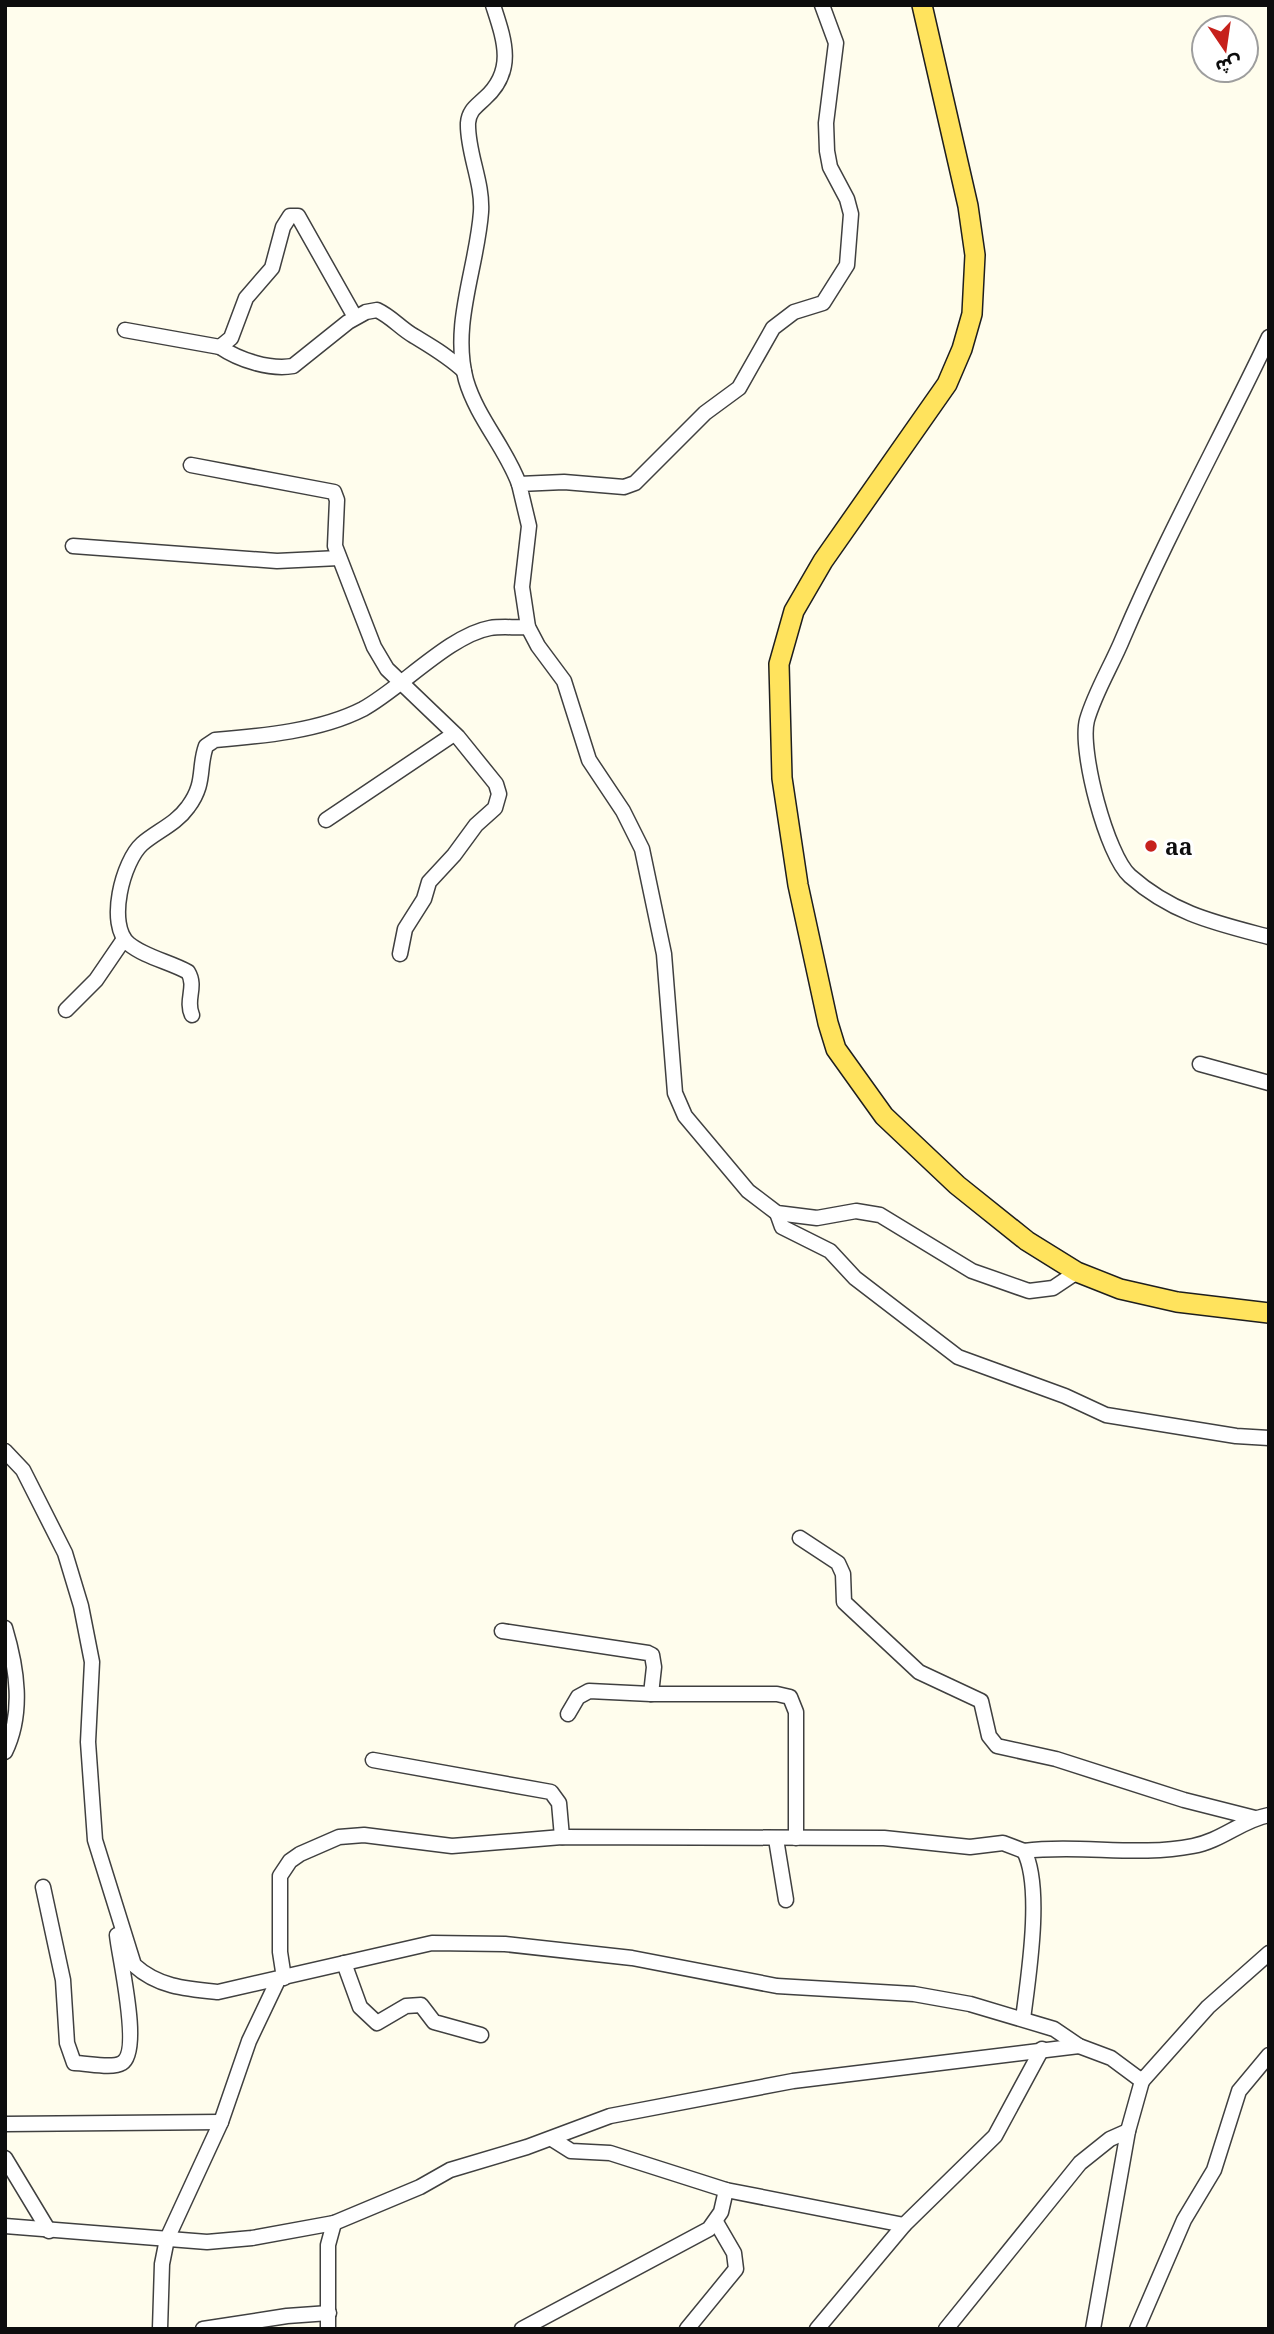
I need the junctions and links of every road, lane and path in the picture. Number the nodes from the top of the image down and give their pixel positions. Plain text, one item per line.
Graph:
1 (493, 5) edge
2 (822, 5) edge
3 (922, 5) edge
4 (355, 317) junction
5 (125, 330) dead end
6 (1269, 337) edge
7 (219, 347) junction
8 (464, 371) junction
9 (191, 465) dead end
10 (519, 484) junction
11 (73, 546) dead end
12 (339, 558) junction
13 (528, 627) junction
14 (401, 681) junction
15 (454, 734) junction
16 (326, 820) dead end
17 (1269, 937) edge
18 (124, 939) junction
19 (400, 954) dead end
20 (66, 1010) dead end
21 (192, 1015) dead end
22 (1200, 1064) dead end
23 (1269, 1083) edge
24 (777, 1213) junction
25 (1077, 1272) junction
26 (1269, 1313) edge
27 (1269, 1438) edge
28 (5, 1451) edge
29 (11, 1461) edge
30 (800, 1538) dead end
31 (5, 1629) edge
32 (502, 1631) dead end
33 (651, 1694) junction
34 (568, 1714) dead end
35 (5, 1752) edge
36 (373, 1760) dead end
37 (1262, 1817) edge
38 (562, 1837) junction
39 (796, 1838) junction
40 (776, 1839) junction
41 (1024, 1852) junction
42 (43, 1887) dead end
43 (786, 1900) dead end
44 (115, 1910) junction
45 (1269, 1953) edge
46 (344, 1963) junction
47 (281, 1979) junction
48 (1023, 2020) junction
49 (481, 2035) dead end
50 (1079, 2046) junction
51 (1042, 2049) junction
52 (1269, 2056) edge
53 (1142, 2081) junction
54 (221, 2122) junction
55 (5, 2124) edge
56 (1128, 2131) junction
57 (552, 2138) junction
58 (5, 2158) edge
59 (726, 2190) junction
60 (716, 2222) junction
61 (334, 2223) junction
62 (904, 2225) junction
63 (5, 2226) edge
64 (49, 2231) junction
65 (167, 2239) junction
66 (329, 2313) junction
67 (160, 2329) edge
68 (203, 2329) edge
69 (328, 2329) edge
70 (522, 2329) edge
71 (687, 2329) edge
72 (817, 2329) edge
73 (946, 2329) edge
74 (1093, 2329) edge
75 (1137, 2329) edge

1 - 8 street
2 - 10 street
3 - 25 main road
4 - 7 street
4 - 7 street
4 - 8 street
5 - 7 street
6 - 17 street
8 - 10 street
9 - 12 street
10 - 13 street
11 - 12 street
12 - 14 street
13 - 14 street
13 - 24 street
14 - 15 street
14 - 18 street
15 - 16 street
15 - 19 street
18 - 20 street
18 - 21 street
22 - 23 street
24 - 25 street
24 - 27 street
25 - 26 main road
28 - 29 street
29 - 44 street
30 - 37 street
31 - 35 street
32 - 33 street
33 - 34 street
33 - 39 street
36 - 38 street
37 - 41 street
38 - 40 street
38 - 47 street
39 - 40 street
39 - 41 street
40 - 43 street
41 - 48 street
42 - 44 street
44 - 47 street
45 - 53 street
46 - 47 street
46 - 48 street
46 - 49 street
47 - 54 street
48 - 50 street
50 - 51 street
50 - 53 street
51 - 57 street
51 - 62 street
52 - 75 street
53 - 56 street
54 - 55 street
54 - 65 street
56 - 73 street
56 - 74 street
57 - 59 street
57 - 61 street
58 - 64 street
59 - 60 street
59 - 62 street
60 - 70 street
60 - 71 street
61 - 65 street
61 - 66 street
62 - 72 street
63 - 64 street
64 - 65 street
65 - 67 street
66 - 68 street
66 - 69 street

